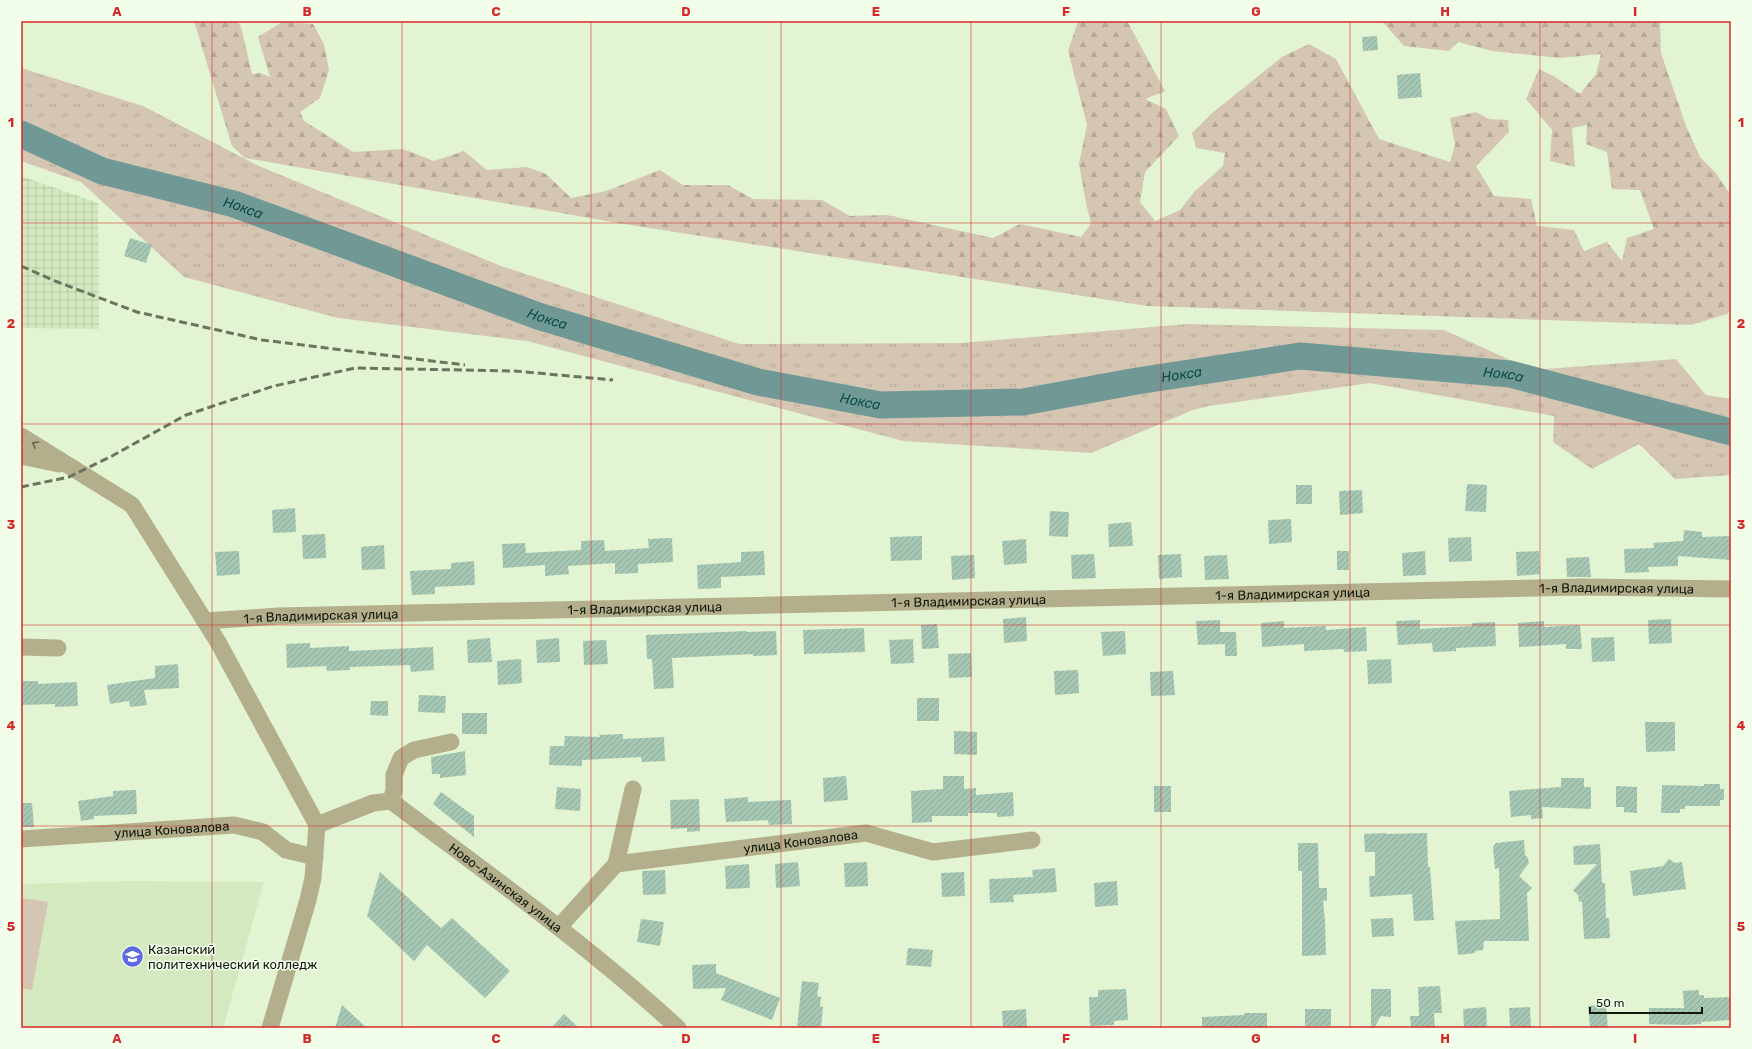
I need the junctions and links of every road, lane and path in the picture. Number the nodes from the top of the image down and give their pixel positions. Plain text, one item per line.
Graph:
1 (21, 436) edge
2 (21, 456) edge
3 (73, 467) junction
4 (1731, 589) edge
5 (206, 621) junction
6 (21, 647) edge
7 (58, 648) dead end
8 (451, 742) dead end
9 (633, 789) dead end
10 (391, 801) junction
11 (317, 825) junction
12 (21, 839) edge
13 (1032, 840) dead end
14 (314, 857) junction
15 (616, 864) junction
16 (559, 927) junction
17 (270, 1028) edge
18 (678, 1028) edge

3 -> 1 street
2 - 3 street
3 - 5 street
4 - 5 street, 1-я Владимирская улица
5 - 11 street
6 - 7 street
8 - 10 street
9 - 15 street
10 - 11 street
10 - 16 street, Ново-Азинская улица
11 - 14 street
12 - 14 street, улица Коновалова
13 - 15 street, улица Коновалова
14 - 17 street
15 - 16 street
16 - 18 street, Ново-Азинская улица

